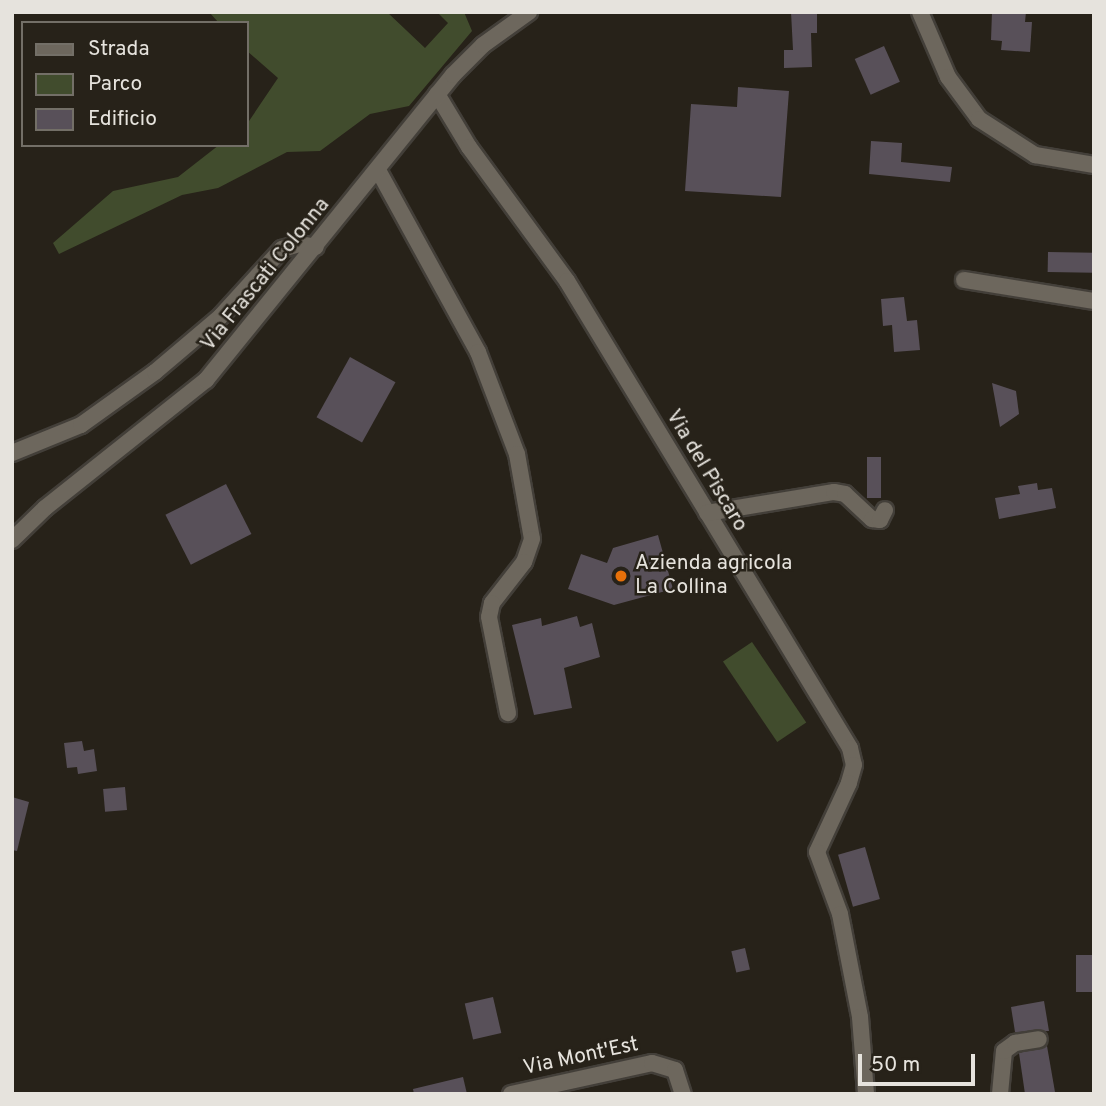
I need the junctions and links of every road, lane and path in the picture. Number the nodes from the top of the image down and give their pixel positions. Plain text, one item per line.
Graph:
1 (529, 12) edge
2 (920, 12) edge
3 (437, 94) junction
4 (1094, 165) edge
5 (379, 170) junction
6 (316, 247) junction
7 (964, 280) dead end
8 (1094, 301) edge
9 (12, 453) edge
10 (884, 510) dead end
11 (707, 513) junction
12 (12, 540) edge
13 (508, 713) dead end
14 (1039, 1039) dead end
15 (512, 1094) edge
16 (683, 1094) edge
17 (866, 1094) edge
18 (1000, 1094) edge

1 - 3 street, Via Frascati Colonna
2 - 4 street
3 - 5 street, Via Frascati Colonna
3 - 11 street, Via del Piscaro
5 - 6 street, Via Frascati Colonna
5 - 13 street
6 - 9 street
6 - 12 street, Via Frascati Colonna
7 - 8 street
10 - 11 street
11 - 17 street, Via del Piscaro
14 - 18 street
15 - 16 street, Via Mont'Est

